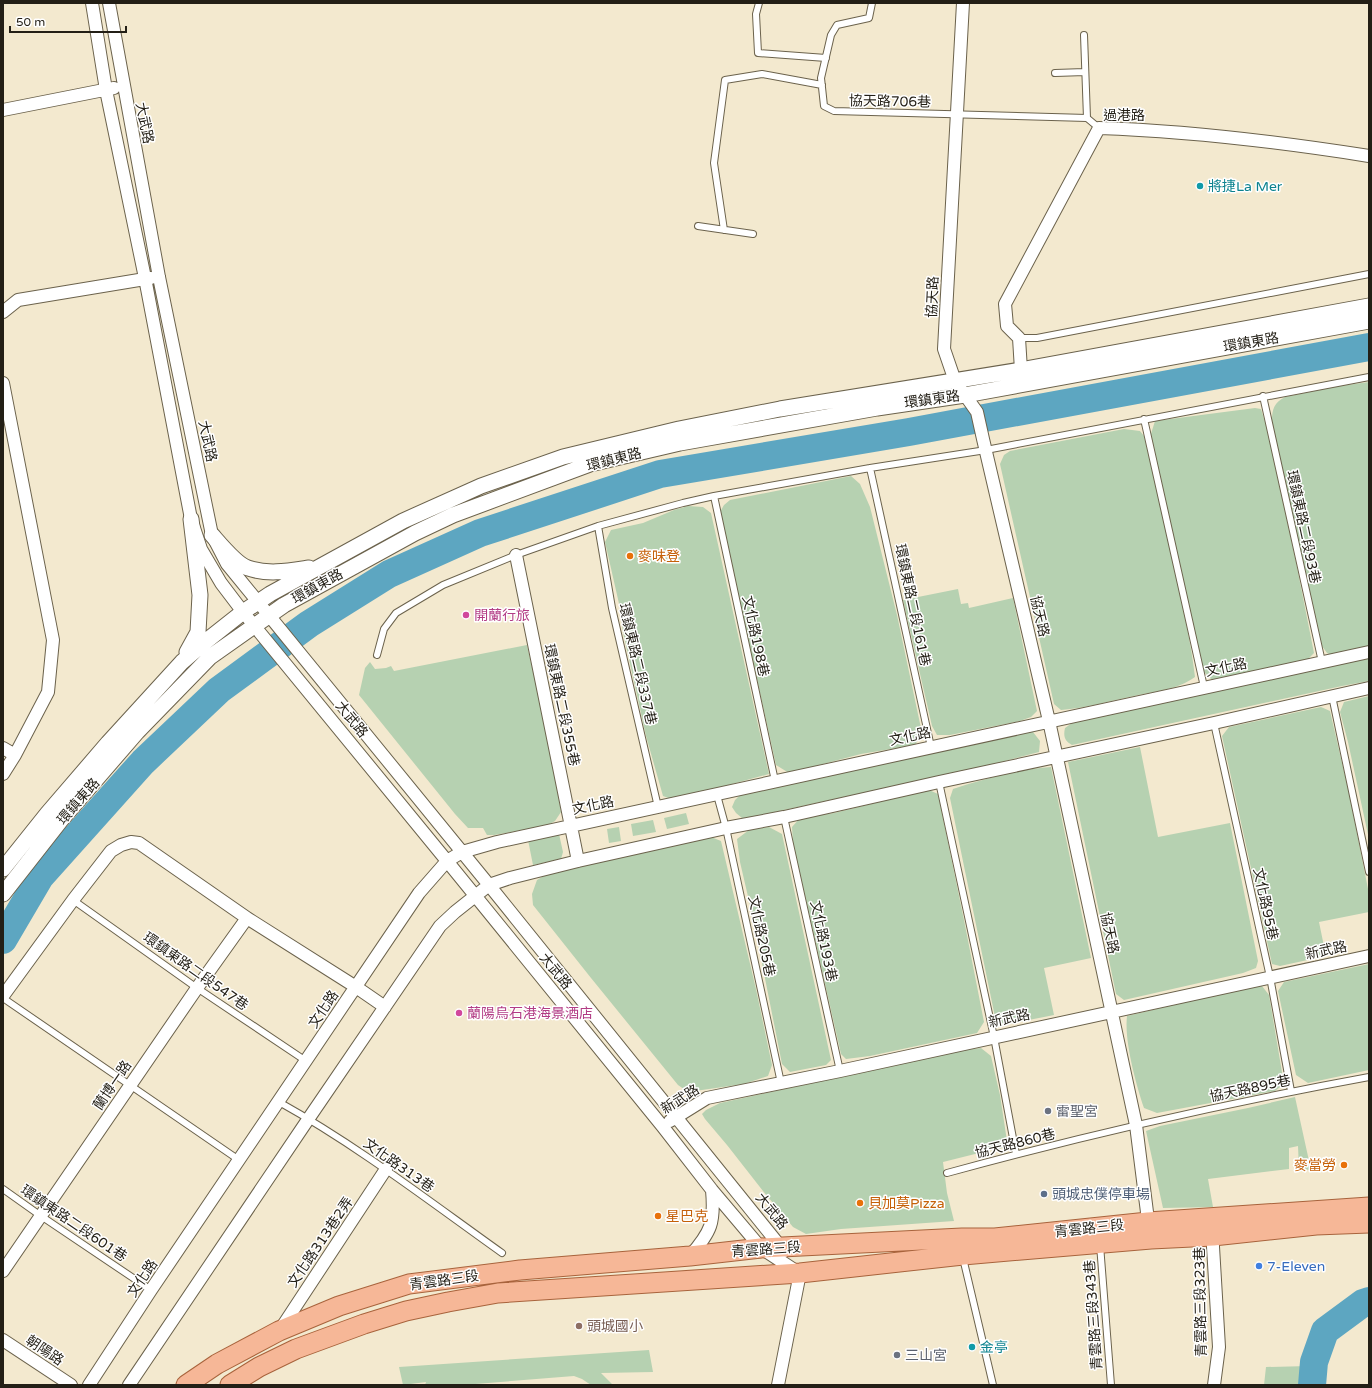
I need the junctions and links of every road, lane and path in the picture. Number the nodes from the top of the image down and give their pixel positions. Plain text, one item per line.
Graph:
1 (92, 3) edge
2 (109, 3) edge
3 (760, 3) edge
4 (872, 3) edge
5 (963, 3) edge
6 (1084, 35) dead end
7 (826, 58) junction
8 (1086, 72) junction
9 (1055, 73) dead end
10 (123, 85) junction
11 (822, 85) junction
12 (106, 90) junction
13 (3, 110) edge
14 (956, 114) junction
15 (1087, 118) junction
16 (1099, 128) junction
17 (1369, 156) edge
18 (698, 226) dead end
19 (724, 230) junction
20 (753, 234) dead end
21 (1369, 274) edge
22 (159, 277) junction
23 (145, 278) junction
24 (1369, 306) edge
25 (3, 312) edge
26 (1369, 321) edge
27 (1019, 338) junction
28 (1021, 370) junction
29 (1369, 377) edge
30 (955, 381) junction
31 (3, 383) edge
32 (965, 395) junction
33 (1263, 396) junction
34 (1144, 419) junction
35 (984, 444) junction
36 (870, 468) junction
37 (714, 496) junction
38 (191, 519) junction
39 (598, 526) junction
40 (212, 535) junction
41 (516, 555) junction
42 (318, 567) junction
43 (258, 602) junction
44 (243, 612) junction
45 (273, 621) junction
46 (254, 626) junction
47 (1369, 652) edge
48 (377, 655) dead end
49 (182, 662) junction
50 (1322, 662) junction
51 (1204, 687) junction
52 (1369, 688) edge
53 (1332, 696) junction
54 (1049, 721) junction
55 (1214, 723) junction
56 (931, 747) junction
57 (3, 748) edge
58 (15, 756) junction
59 (1056, 756) junction
60 (3, 774) edge
61 (775, 781) junction
62 (939, 782) junction
63 (717, 795) junction
64 (658, 807) junction
65 (784, 818) junction
66 (572, 825) junction
67 (726, 828) junction
68 (462, 852) junction
69 (448, 861) junction
70 (578, 861) junction
71 (3, 869) edge
72 (1369, 872) edge
73 (489, 885) junction
74 (3, 894) edge
75 (475, 896) junction
76 (72, 900) junction
77 (247, 918) junction
78 (1369, 956) edge
79 (1270, 977) junction
80 (356, 987) junction
81 (197, 988) junction
82 (3, 997) edge
83 (385, 1007) junction
84 (1112, 1011) junction
85 (994, 1037) junction
86 (306, 1061) junction
87 (840, 1071) junction
88 (1369, 1077) edge
89 (781, 1083) junction
90 (130, 1085) junction
91 (1291, 1091) junction
92 (279, 1102) junction
93 (675, 1116) junction
94 (309, 1118) junction
95 (1136, 1125) junction
96 (663, 1127) junction
97 (1016, 1154) junction
98 (239, 1160) junction
99 (386, 1170) junction
100 (947, 1173) dead end
101 (3, 1189) edge
102 (712, 1190) junction
103 (1369, 1208) edge
104 (41, 1216) junction
105 (1369, 1223) edge
106 (1212, 1227) junction
107 (1150, 1230) junction
108 (1100, 1243) junction
109 (962, 1246) junction
110 (761, 1248) junction
111 (782, 1248) junction
112 (502, 1253) dead end
113 (690, 1256) junction
114 (3, 1271) edge
115 (800, 1273) junction
116 (448, 1280) junction
117 (151, 1290) junction
118 (448, 1302) junction
119 (279, 1331) junction
120 (3, 1340) edge
121 (70, 1385) edge
122 (89, 1385) edge
123 (129, 1385) edge
124 (186, 1385) edge
125 (230, 1385) edge
126 (778, 1385) edge
127 (993, 1385) edge
128 (1111, 1385) edge
129 (1214, 1385) edge

1 - 12 street, 大武路
2 - 10 street, 大武路
3 - 7 lane
4 - 7 lane
5 - 14 street, 協天路
6 - 8 lane
7 - 11 lane
8 - 9 lane
8 - 15 lane
10 - 12 street
10 - 22 street, 大武路
11 - 14 lane, 協天路706巷
11 - 19 lane
12 - 13 street
12 - 23 street, 大武路
14 - 15 lane, 協天路706巷
14 - 30 street, 協天路
15 - 16 lane
16 - 17 street, 過港路
16 - 27 street, 過港路
18 - 19 lane
19 - 20 lane
21 - 27 lane
22 - 23 street
22 - 40 street, 大武路
23 - 25 street
23 - 38 street, 大武路
24 - 28 street, 環鎮東路
26 - 32 street, 環鎮東路
27 - 28 street
28 - 30 street, 環鎮東路
29 - 33 lane
30 - 32 street, 協天路
30 - 42 street, 環鎮東路
31 - 58 street
32 - 35 street, 協天路
32 - 45 street, 環鎮東路
33 - 34 lane
33 - 50 lane, 環鎮東路二段93巷
34 - 35 lane
34 - 51 lane
35 - 36 lane
35 - 54 street, 協天路
36 - 37 lane
36 - 56 lane, 環鎮東路二段161巷
37 - 39 lane
37 - 61 lane, 文化路198巷
38 - 44 street, 大武路
38 - 49 street
39 - 41 lane
39 - 64 lane, 環鎮東路二段337巷
40 - 42 street
40 - 43 street, 大武路
41 - 48 lane
41 - 66 street, 環鎮東路二段355巷
42 - 43 street, 環鎮東路
43 - 44 street, 環鎮東路
43 - 45 street, 大武路
44 - 46 street, 大武路
44 - 49 street, 環鎮東路
45 - 46 street, 環鎮東路
45 - 68 street, 大武路
46 - 69 street, 大武路
46 - 74 street, 環鎮東路
47 - 50 street, 文化路
49 - 71 street, 環鎮東路
50 - 51 street, 文化路
51 - 54 street, 文化路
52 - 53 street
53 - 55 street
53 - 72 lane
54 - 56 street, 文化路
54 - 59 street, 協天路
55 - 59 street
55 - 79 lane, 文化路95巷
56 - 61 street, 文化路
57 - 58 street
58 - 60 street
59 - 62 street
59 - 84 street, 協天路
61 - 63 street, 文化路
62 - 65 street
62 - 85 lane
63 - 64 street, 文化路
63 - 67 lane, 文化路205巷
64 - 66 street, 文化路
65 - 67 street
65 - 87 lane, 文化路193巷
66 - 68 street, 文化路
66 - 70 street, 環鎮東路二段355巷
67 - 70 street
67 - 89 lane, 文化路205巷
68 - 69 street, 文化路
68 - 73 street, 大武路
69 - 75 street, 大武路
69 - 80 street, 文化路
70 - 73 street
73 - 75 street
73 - 93 street, 大武路
75 - 83 street
75 - 96 street, 大武路
76 - 77 street
76 - 81 lane, 環鎮東路二段547巷
76 - 82 street
77 - 80 street
77 - 81 street, 蘭博一路
78 - 79 street, 新武路
79 - 84 street, 新武路
79 - 91 lane, 文化路95巷
80 - 83 street
80 - 86 street, 文化路
81 - 86 lane, 環鎮東路二段547巷
81 - 90 street, 蘭博一路
82 - 90 lane
83 - 94 street
84 - 85 street, 新武路
84 - 95 street, 協天路
85 - 87 street, 新武路
85 - 97 lane
86 - 92 street, 文化路
87 - 89 street, 新武路
88 - 91 lane, 協天路895巷
89 - 93 street, 新武路
90 - 98 lane
90 - 104 street, 蘭博一路
91 - 95 lane, 協天路895巷
92 - 94 lane, 文化路313巷
92 - 98 street, 文化路
93 - 96 street, 新武路
93 - 111 street, 大武路
94 - 99 lane, 文化路313巷
94 - 123 street
95 - 97 lane, 協天路860巷
95 - 107 street, 協天路
96 - 102 street, 大武路
97 - 100 lane, 協天路860巷
98 - 117 street, 文化路
99 - 112 lane, 文化路313巷
99 - 119 street, 文化路313巷2弄
101 - 104 lane, 環鎮東路二段601巷
102 - 110 street, 大武路
102 - 113 street
103 - 106 main road, 青雲路三段
104 - 114 street, 蘭博一路
104 - 117 lane, 環鎮東路二段601巷
105 - 106 main road, 青雲路三段
106 - 107 main road, 青雲路三段
106 - 129 street, 青雲路三段323巷
107 - 108 main road, 青雲路三段
107 - 109 main road, 青雲路三段
108 - 109 main road, 青雲路三段
108 - 128 lane, 青雲路三段343巷
109 - 111 main road, 青雲路三段
109 - 115 main road, 青雲路三段
109 - 127 lane
110 - 111 main road, 青雲路三段
110 - 113 main road, 青雲路三段
110 - 115 street, 大武路
111 - 115 street, 大武路
113 - 116 main road, 青雲路三段
115 - 118 main road, 青雲路三段
115 - 126 street
116 - 118 main road
116 - 119 main road, 青雲路三段
117 - 122 street, 文化路
118 - 125 main road, 青雲路三段
119 - 124 main road, 青雲路三段
120 - 121 street, 朝陽路

